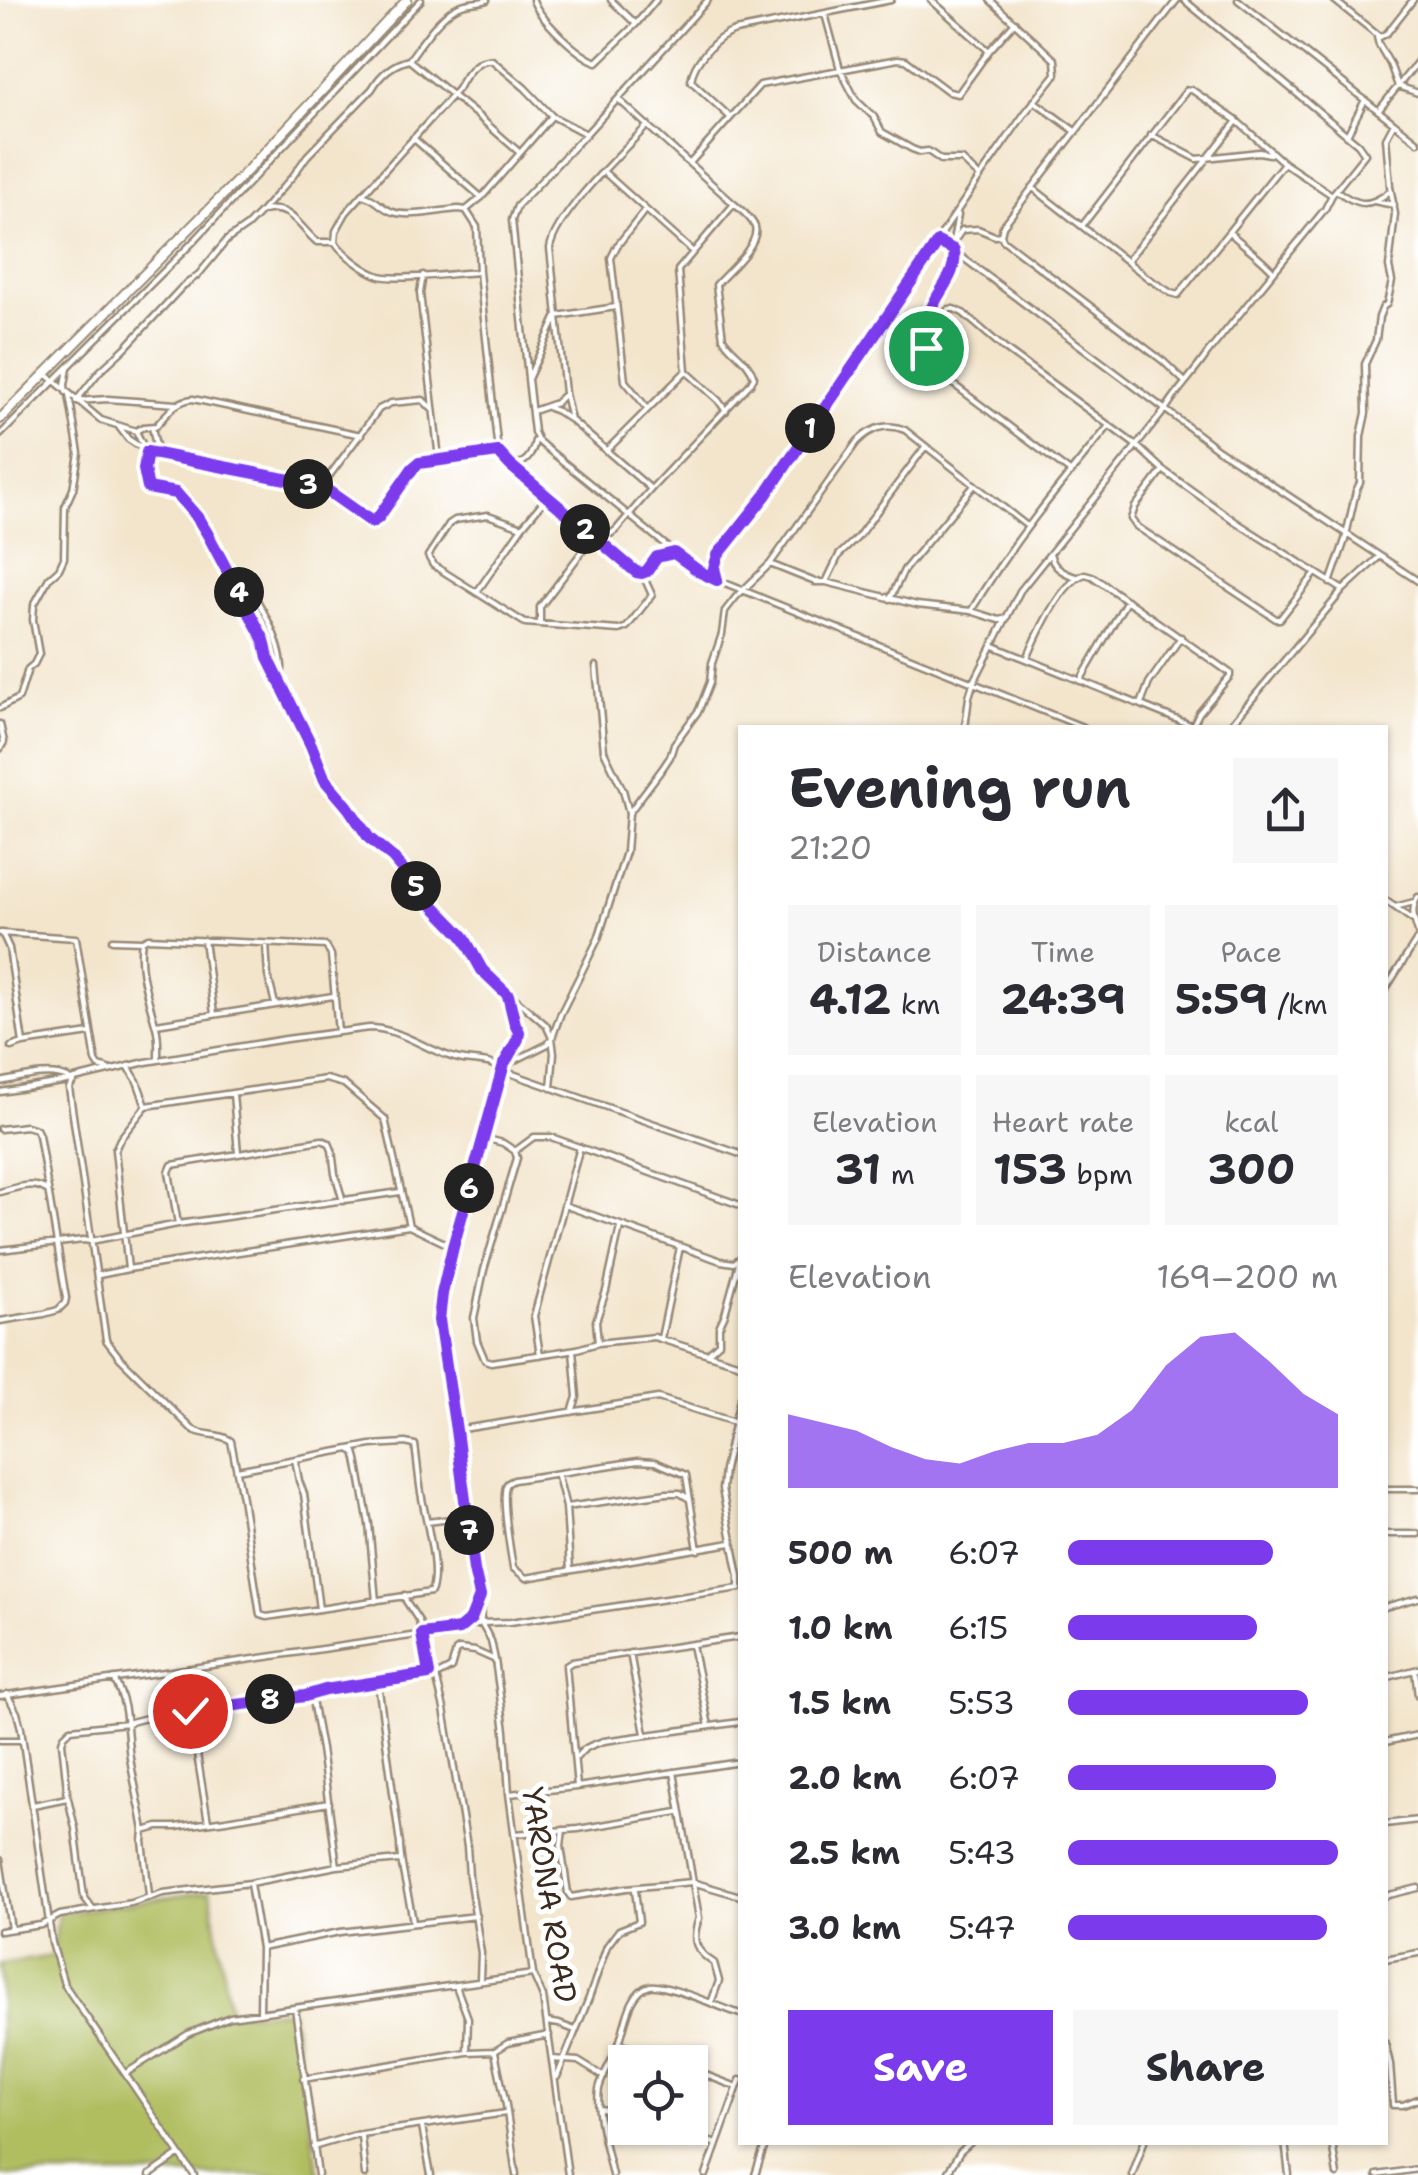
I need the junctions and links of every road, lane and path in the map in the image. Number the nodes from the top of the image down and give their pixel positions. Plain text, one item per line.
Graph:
1 (406, 0) edge
2 (421, 0) edge
3 (487, 0) edge
4 (532, 0) edge
5 (611, 0) edge
6 (656, 0) edge
7 (708, 0) edge
8 (891, 0) edge
9 (931, 0) edge
10 (990, 0) edge
11 (1180, 0) edge
12 (1238, 0) edge
13 (1334, 0) edge
14 (1413, 0) edge
15 (825, 14) junction
16 (1015, 22) junction
17 (636, 24) junction
18 (1377, 36) junction
19 (990, 51) junction
20 (408, 60) junction
21 (1418, 61) edge
22 (840, 69) junction
23 (1398, 86) junction
24 (1418, 93) edge
25 (453, 94) junction
26 (618, 99) junction
27 (1365, 100) junction
28 (1034, 101) junction
29 (1378, 110) junction
30 (552, 116) junction
31 (730, 118) junction
32 (1237, 121) junction
33 (1394, 123) junction
34 (648, 126) junction
35 (1076, 132) junction
36 (586, 134) junction
37 (1151, 135) junction
38 (1347, 135) junction
39 (413, 138) junction
40 (1418, 142) edge
41 (520, 152) junction
42 (1274, 154) junction
43 (1209, 157) junction
44 (690, 163) junction
45 (1284, 163) junction
46 (604, 172) junction
47 (980, 177) junction
48 (1033, 188) junction
49 (1390, 191) junction
50 (1334, 192) junction
51 (362, 195) junction
52 (482, 197) junction
53 (1374, 201) junction
54 (734, 204) junction
55 (1394, 205) junction
56 (466, 210) junction
57 (645, 210) junction
58 (958, 210) junction
59 (260, 212) junction
60 (956, 221) junction
61 (1082, 226) junction
62 (962, 230) junction
63 (1228, 231) junction
64 (1001, 236) junction
65 (335, 242) junction
66 (941, 243) junction
67 (953, 247) junction
68 (692, 251) junction
69 (1127, 261) junction
70 (479, 272) junction
71 (1274, 272) junction
72 (422, 275) junction
73 (616, 307) junction
74 (556, 316) junction
75 (928, 328) junction
76 (558, 334) junction
77 (548, 337) junction
78 (69, 366) junction
79 (686, 371) junction
80 (46, 373) junction
81 (528, 379) junction
82 (54, 381) junction
83 (1184, 381) junction
84 (432, 388) junction
85 (565, 393) junction
86 (68, 394) junction
87 (422, 400) junction
88 (76, 401) junction
89 (176, 404) junction
90 (546, 407) junction
91 (648, 408) junction
92 (1166, 410) junction
93 (532, 411) junction
94 (726, 411) junction
95 (434, 412) junction
96 (0, 419) edge
97 (571, 420) junction
98 (1108, 426) junction
99 (118, 427) junction
100 (152, 427) junction
101 (136, 431) junction
102 (360, 434) junction
103 (0, 435) edge
104 (536, 438) junction
105 (1137, 446) junction
106 (925, 447) junction
107 (145, 450) junction
108 (606, 451) junction
109 (498, 452) junction
110 (158, 455) junction
111 (439, 459) junction
112 (510, 465) junction
113 (1163, 470) junction
114 (1070, 472) junction
115 (321, 486) junction
116 (974, 486) junction
117 (651, 490) junction
118 (547, 497) junction
119 (629, 514) junction
120 (1027, 526) junction
121 (522, 527) junction
122 (1346, 535) junction
123 (594, 536) junction
124 (661, 542) junction
125 (674, 553) junction
126 (1051, 553) junction
127 (657, 557) junction
128 (1379, 557) junction
129 (1052, 562) junction
130 (770, 564) junction
131 (225, 566) junction
132 (1040, 567) junction
133 (642, 573) junction
134 (1315, 574) junction
135 (1076, 577) junction
136 (1417, 579) edge
137 (717, 580) junction
138 (826, 582) junction
139 (1330, 582) junction
140 (1343, 590) junction
141 (742, 591) junction
142 (477, 592) junction
143 (890, 599) junction
144 (1126, 600) junction
145 (971, 611) junction
146 (1007, 618) junction
147 (540, 624) junction
148 (1181, 637) junction
149 (994, 646) junction
150 (1027, 659) junction
151 (596, 666) dead end
152 (1080, 681) junction
153 (280, 682) junction
154 (973, 684) junction
155 (1141, 704) junction
156 (0, 708) edge
157 (0, 724) edge
158 (965, 725) edge
159 (1077, 725) edge
160 (1194, 725) edge
161 (1196, 725) edge
162 (1230, 725) edge
163 (0, 749) edge
164 (628, 813) junction
165 (1416, 900) edge
166 (1388, 902) edge
167 (1395, 907) junction
168 (1413, 920) junction
169 (1, 932) edge
170 (1418, 935) edge
171 (112, 940) dead end
172 (204, 940) junction
173 (142, 941) junction
174 (266, 942) junction
175 (1388, 985) edge
176 (508, 995) junction
177 (333, 996) junction
178 (275, 1004) junction
179 (214, 1014) junction
180 (156, 1024) junction
181 (338, 1032) junction
182 (91, 1033) junction
183 (552, 1038) junction
184 (23, 1043) junction
185 (11, 1047) dead end
186 (158, 1060) junction
187 (96, 1061) junction
188 (128, 1066) junction
189 (108, 1069) junction
190 (504, 1071) junction
191 (86, 1075) junction
192 (76, 1076) junction
193 (68, 1078) junction
194 (0, 1082) edge
195 (62, 1082) junction
196 (70, 1088) junction
197 (550, 1088) junction
198 (0, 1092) edge
199 (232, 1094) junction
200 (146, 1106) junction
201 (0, 1129) edge
202 (484, 1138) junction
203 (580, 1147) junction
204 (515, 1151) junction
205 (738, 1153) edge
206 (238, 1155) junction
207 (48, 1191) junction
208 (0, 1192) edge
209 (400, 1192) junction
210 (343, 1201) junction
211 (738, 1204) edge
212 (564, 1206) junction
213 (178, 1224) junction
214 (409, 1226) junction
215 (620, 1227) junction
216 (125, 1233) junction
217 (91, 1241) junction
218 (57, 1243) junction
219 (453, 1247) junction
220 (680, 1247) junction
221 (0, 1250) edge
222 (738, 1260) edge
223 (738, 1265) edge
224 (128, 1268) junction
225 (97, 1276) junction
226 (732, 1286) junction
227 (738, 1287) edge
228 (0, 1321) edge
229 (662, 1338) junction
230 (598, 1343) junction
231 (573, 1350) junction
232 (540, 1354) junction
233 (707, 1354) junction
234 (738, 1363) edge
235 (738, 1407) edge
236 (572, 1412) junction
237 (734, 1422) junction
238 (456, 1430) junction
239 (350, 1450) junction
240 (295, 1459) junction
241 (237, 1470) junction
242 (557, 1474) junction
243 (1388, 1489) edge
244 (1418, 1489) edge
245 (691, 1500) junction
246 (566, 1507) junction
247 (467, 1517) junction
248 (428, 1522) junction
249 (1388, 1534) edge
250 (1418, 1534) edge
251 (731, 1543) junction
252 (698, 1550) junction
253 (738, 1565) edge
254 (570, 1570) junction
255 (738, 1588) edge
256 (405, 1594) junction
257 (480, 1596) junction
258 (1418, 1598) edge
259 (376, 1601) junction
260 (1388, 1606) edge
261 (319, 1609) junction
262 (481, 1623) junction
263 (459, 1629) junction
264 (422, 1634) junction
265 (738, 1637) edge
266 (692, 1645) junction
267 (630, 1653) junction
268 (495, 1660) junction
269 (1416, 1669) edge
270 (429, 1674) junction
271 (436, 1676) junction
272 (1388, 1677) edge
273 (114, 1679) junction
274 (378, 1684) junction
275 (7, 1694) junction
276 (311, 1695) junction
277 (0, 1696) edge
278 (1418, 1696) edge
279 (190, 1711) junction
280 (738, 1722) edge
281 (127, 1724) junction
282 (709, 1726) junction
283 (645, 1734) junction
284 (1418, 1735) edge
285 (0, 1740) edge
286 (22, 1740) junction
287 (1388, 1741) edge
288 (576, 1759) junction
289 (738, 1762) edge
290 (674, 1772) junction
291 (577, 1787) junction
292 (508, 1794) junction
293 (68, 1798) junction
294 (328, 1802) junction
295 (33, 1805) junction
296 (680, 1812) junction
297 (1418, 1820) edge
298 (208, 1822) junction
299 (1388, 1824) edge
300 (563, 1830) junction
301 (144, 1831) junction
302 (514, 1834) junction
303 (0, 1860) edge
304 (400, 1860) junction
305 (336, 1866) junction
306 (692, 1882) junction
307 (250, 1884) junction
308 (634, 1888) junction
309 (1418, 1888) edge
310 (738, 1895) edge
311 (1388, 1895) edge
312 (150, 1896) junction
313 (84, 1897) junction
314 (94, 1908) junction
315 (76, 1910) junction
316 (476, 1916) junction
317 (49, 1922) junction
318 (413, 1923) junction
319 (11, 1929) junction
320 (0, 1931) edge
321 (261, 1948) junction
322 (1418, 1953) edge
323 (1388, 1958) edge
324 (533, 1974) junction
325 (480, 1980) junction
326 (456, 1986) junction
327 (710, 2004) junction
328 (294, 2008) junction
329 (260, 2013) junction
330 (738, 2013) edge
331 (547, 2022) junction
332 (575, 2030) junction
333 (549, 2036) junction
334 (620, 2043) junction
335 (625, 2045) edge
336 (495, 2051) junction
337 (467, 2052) junction
338 (1388, 2055) edge
339 (552, 2059) junction
340 (563, 2060) junction
341 (126, 2074) junction
342 (708, 2074) edge
343 (604, 2077) junction
344 (303, 2079) junction
345 (555, 2082) junction
346 (738, 2083) edge
347 (738, 2086) edge
348 (1418, 2098) edge
349 (599, 2109) junction
350 (608, 2110) edge
351 (506, 2113) junction
352 (422, 2127) junction
353 (361, 2136) junction
354 (708, 2141) edge
355 (717, 2144) junction
356 (765, 2145) edge
357 (968, 2145) edge
358 (1143, 2145) edge
359 (1285, 2145) edge
360 (1332, 2145) edge
361 (313, 2147) junction
362 (179, 2154) junction
363 (1418, 2168) edge
364 (150, 2175) edge
365 (194, 2175) edge
366 (318, 2175) edge
367 (365, 2175) edge
368 (431, 2175) edge
369 (516, 2175) edge
370 (568, 2175) edge
371 (612, 2175) edge
372 (706, 2175) edge
373 (755, 2175) edge
374 (946, 2175) edge
375 (1132, 2175) edge
376 (1289, 2175) edge
377 (1336, 2175) edge
378 (1376, 2175) edge

1 - 80 highway
2 - 78 street
3 - 20 street
4 - 17 street
5 - 17 street
6 - 17 street
7 - 26 street
8 - 15 street
9 - 19 street
10 - 16 street
11 - 35 street
11 - 38 street
12 - 27 street
13 - 18 street
14 - 18 street
15 - 22 street
15 - 31 street
16 - 19 street
16 - 28 street
18 - 23 street
19 - 22 street
20 - 25 street
20 - 59 street
21 - 23 street
22 - 31 street
22 - 47 street
23 - 24 street
23 - 29 street
25 - 30 street
25 - 39 street
25 - 41 street
26 - 34 street
26 - 36 street
27 - 29 street
27 - 38 street
28 - 35 street
28 - 47 street
29 - 33 street
30 - 36 street
30 - 41 street
31 - 44 street
32 - 37 street
32 - 42 street
32 - 43 street
33 - 40 street
33 - 49 street
34 - 44 street
34 - 46 street
35 - 48 street
36 - 81 street
37 - 43 street
37 - 61 street
38 - 50 street
39 - 51 street
39 - 52 street
41 - 52 street
42 - 43 street
42 - 45 street
43 - 69 street
44 - 54 street
45 - 50 street
45 - 63 street
46 - 57 street
46 - 74 street
47 - 58 street
48 - 61 street
48 - 64 street
49 - 53 street
49 - 55 street
50 - 53 street
50 - 71 street
51 - 56 street
51 - 65 street
52 - 56 street
53 - 55 street
54 - 68 street
54 - 94 street
55 - 122 street
56 - 70 street
57 - 68 street
57 - 73 street
58 - 60 street
58 - 66 street
59 - 65 street
59 - 88 street
60 - 62 street
60 - 67 street
61 - 69 street
62 - 64 street
62 - 67 street
63 - 69 street
63 - 71 street
64 - 83 street
65 - 72 street
66 - 67 street
66 - 137 street
67 - 75 street
67 - 92 street
68 - 79 street
70 - 72 street
70 - 109 street
71 - 83 street
72 - 84 street
73 - 74 street
73 - 91 street
74 - 76 street
74 - 77 street
75 - 98 street
75 - 114 street
76 - 77 street
76 - 85 street
77 - 81 street
78 - 82 street
78 - 86 street
79 - 91 street
79 - 94 street
80 - 82 street
80 - 96 highway
81 - 93 street
82 - 86 street
82 - 103 street
83 - 92 street
84 - 87 street
84 - 95 street
85 - 90 street
85 - 97 street
86 - 88 street
86 - 156 street
87 - 95 street
87 - 102 street
88 - 89 street
88 - 99 street
89 - 100 street
89 - 102 street
90 - 93 street
90 - 97 street
91 - 108 street
92 - 105 street
92 - 122 street
93 - 104 street
94 - 117 street
95 - 111 street
97 - 108 street
98 - 105 street
98 - 114 street
99 - 101 street
99 - 107 street
100 - 101 street
100 - 110 street
101 - 107 street
102 - 115 street
104 - 112 street
104 - 119 street
105 - 113 street
105 - 126 street
106 - 116 street
106 - 130 street
106 - 138 street
107 - 110 street
107 - 131 street
108 - 117 street
109 - 111 street
109 - 112 street
110 - 115 street
111 - 115 street
112 - 118 street
113 - 134 street
113 - 134 street
114 - 120 street
116 - 120 street
116 - 143 street
117 - 119 street
118 - 121 street
118 - 123 street
119 - 123 street
119 - 124 street
120 - 145 street
121 - 142 street
121 - 142 street
122 - 128 street
122 - 139 street
123 - 133 street
123 - 147 street
124 - 125 street
124 - 127 street
125 - 127 street
125 - 137 street
126 - 129 street
126 - 132 street
127 - 133 street
128 - 136 street
128 - 140 street
129 - 132 street
129 - 135 street
130 - 138 street
130 - 141 street
131 - 153 street
131 - 153 street
132 - 146 street
133 - 147 street
134 - 139 street
135 - 144 street
135 - 150 street
137 - 141 street
138 - 143 street
139 - 140 street
140 - 162 street
141 - 154 street
141 - 164 street
142 - 147 street
143 - 145 street
144 - 148 street
144 - 152 street
145 - 146 street
146 - 149 street
148 - 155 street
148 - 161 street
149 - 150 street
149 - 154 street
150 - 152 street
151 - 164 street
152 - 155 street
153 - 176 street
154 - 158 street
154 - 159 street
155 - 160 street
157 - 163 street
164 - 183 street
165 - 167 street
165 - 168 street
166 - 167 street
167 - 168 street
168 - 170 street
169 - 182 street
169 - 184 street
170 - 175 street
171 - 173 street
172 - 173 street
172 - 174 street
172 - 179 street
173 - 180 street
174 - 177 street
174 - 178 street
176 - 183 street
176 - 190 street, YARONA ROAD
177 - 178 street
177 - 181 street
178 - 179 street
179 - 180 street
180 - 186 street
181 - 186 street
181 - 190 street
182 - 184 street
182 - 187 street
183 - 190 street
183 - 197 street
184 - 185 street
186 - 188 street
187 - 189 street
187 - 191 street
188 - 189 street
188 - 200 street
189 - 191 street
190 - 197 street
190 - 202 street, YARONA ROAD
191 - 192 street
192 - 193 street
192 - 196 street
193 - 194 street
193 - 195 street
195 - 196 street
195 - 198 street
196 - 217 street
197 - 205 street
199 - 200 street
199 - 206 street
199 - 209 street
200 - 216 street
201 - 207 street
202 - 204 street
202 - 219 street, YARONA ROAD
203 - 204 street
203 - 211 street
203 - 212 street
204 - 232 street
206 - 210 street
206 - 213 street
207 - 208 street
207 - 218 street
209 - 210 street
209 - 214 street
210 - 213 street
212 - 215 street
212 - 232 street
213 - 216 street
214 - 219 street
214 - 224 street
215 - 220 street
215 - 230 street
216 - 217 street
216 - 224 street
217 - 218 street
217 - 225 street
218 - 221 street
218 - 228 street
219 - 238 street, YARONA ROAD
220 - 222 street
220 - 229 street
223 - 226 street
224 - 225 street
225 - 241 street
226 - 227 street
226 - 233 street
229 - 230 street
229 - 233 street
230 - 231 street
231 - 232 street
231 - 236 street
233 - 234 street
235 - 237 street
236 - 237 street
236 - 238 street
237 - 251 street
238 - 247 street, YARONA ROAD
239 - 240 street
239 - 248 street
239 - 259 street
240 - 241 street
240 - 261 street
241 - 261 street
242 - 245 street
242 - 246 street
242 - 254 street
243 - 244 street
245 - 246 street
245 - 252 street
246 - 254 street
247 - 248 street
247 - 257 street, YARONA ROAD
248 - 256 street
249 - 250 street
251 - 252 street
251 - 253 street
252 - 254 street
255 - 262 street
256 - 259 street
256 - 264 street
257 - 262 street, YARONA ROAD
257 - 263 street
258 - 260 street
259 - 261 street
262 - 263 street
262 - 268 street, YARONA ROAD
263 - 264 street
264 - 270 street
264 - 273 street
265 - 266 street
266 - 267 street
266 - 282 street
267 - 283 street
267 - 288 street
268 - 271 street
268 - 292 street, YARONA ROAD
269 - 272 street
269 - 278 street
270 - 271 street
270 - 274 street
271 - 316 street
273 - 275 street
273 - 281 street
274 - 276 street
274 - 304 street
275 - 277 street
275 - 286 street
276 - 279 street
276 - 294 street
279 - 281 street
279 - 298 street
280 - 282 street
281 - 293 street
281 - 301 street
282 - 283 street
283 - 288 street
284 - 287 street
285 - 286 street
286 - 295 street
288 - 291 street
289 - 290 street
290 - 291 street
290 - 296 street
291 - 292 street
292 - 302 street, YARONA ROAD
293 - 295 street
293 - 313 street
294 - 298 street
294 - 305 street
295 - 317 street
296 - 300 street
296 - 306 street
297 - 299 street
298 - 301 street
300 - 302 street
300 - 308 street
301 - 312 street
302 - 324 street, YARONA ROAD
303 - 319 street
304 - 305 street
304 - 318 street
305 - 307 street
306 - 308 street
306 - 310 street
306 - 327 street
307 - 312 street
307 - 321 street
308 - 332 street
309 - 311 street
312 - 314 street
313 - 314 street
313 - 315 street
314 - 315 street
315 - 317 street
316 - 318 street
316 - 325 street
317 - 319 street
317 - 341 street
318 - 321 street
319 - 320 street
321 - 329 street
322 - 323 street
324 - 325 street
324 - 331 street, YARONA ROAD
325 - 326 street
326 - 328 street
326 - 337 street
327 - 330 street
327 - 334 street
328 - 329 street
328 - 344 street
329 - 341 street
331 - 332 street
331 - 333 street, YARONA ROAD
332 - 340 street
333 - 336 street
333 - 339 street, YARONA ROAD
334 - 335 street
334 - 343 street
336 - 337 street
336 - 351 street
337 - 344 street
338 - 348 street
339 - 340 street
339 - 345 street, YARONA ROAD
340 - 343 street
340 - 345 street
341 - 362 street
342 - 346 street
343 - 349 street
344 - 361 street
345 - 370 street, YARONA ROAD
347 - 355 street
349 - 350 street
349 - 371 street
351 - 352 street
351 - 369 street
352 - 353 street
352 - 368 street
353 - 361 street
353 - 367 street
354 - 355 street
355 - 372 street
356 - 373 street
357 - 374 street
358 - 375 street
359 - 376 street
360 - 377 street
361 - 366 street
362 - 364 street
362 - 365 street
363 - 378 street

